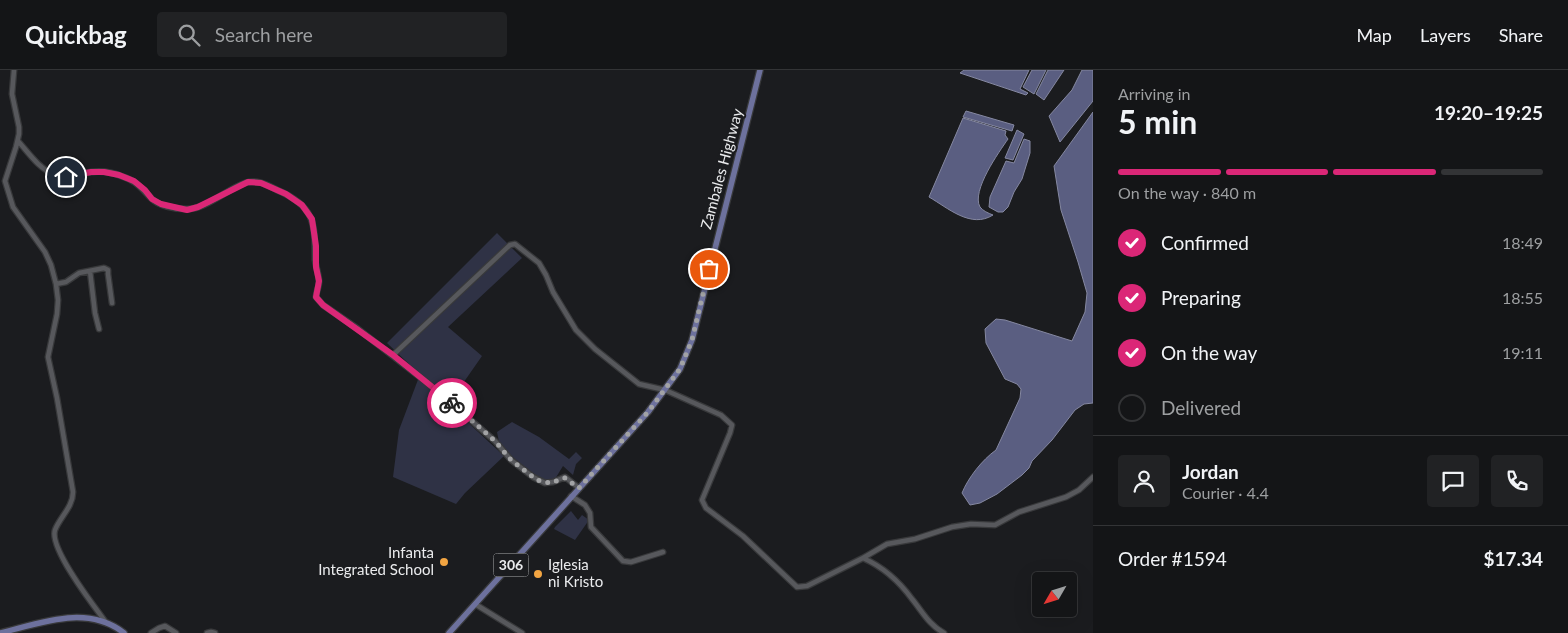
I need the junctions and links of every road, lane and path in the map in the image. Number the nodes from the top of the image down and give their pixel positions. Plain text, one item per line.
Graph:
1 (14, 70) edge
2 (760, 70) edge
3 (18, 141) junction
4 (3, 180) edge
5 (90, 271) junction
6 (56, 284) junction
7 (112, 303) dead end
8 (99, 329) dead end
9 (393, 355) junction
10 (665, 390) junction
11 (1093, 477) edge
12 (579, 488) junction
13 (572, 496) junction
14 (663, 552) dead end
15 (863, 558) junction
16 (475, 604) junction
17 (105, 621) junction
18 (0, 632) edge
19 (124, 633) edge
20 (151, 633) edge
21 (176, 633) edge
22 (207, 633) edge
23 (215, 633) edge
24 (449, 633) edge
25 (522, 633) edge
26 (944, 633) edge

1 - 3 street
2 - 10 main road, Zambales Highway / 306
3 - 4 street
3 - 9 street
4 - 6 street
5 - 6 street
5 - 7 street
5 - 8 street
6 - 17 street
9 - 10 street
9 - 12 street
10 - 12 main road, Zambales Highway / 306
10 - 15 street
11 - 15 street
12 - 13 main road, Zambales Highway / 306
13 - 14 street
13 - 16 main road, Zambales Highway / 306
15 - 26 street
16 - 24 main road, Zambales Highway / 306
16 - 25 street
17 - 18 main road
17 - 19 main road
20 - 21 street
22 - 23 street

